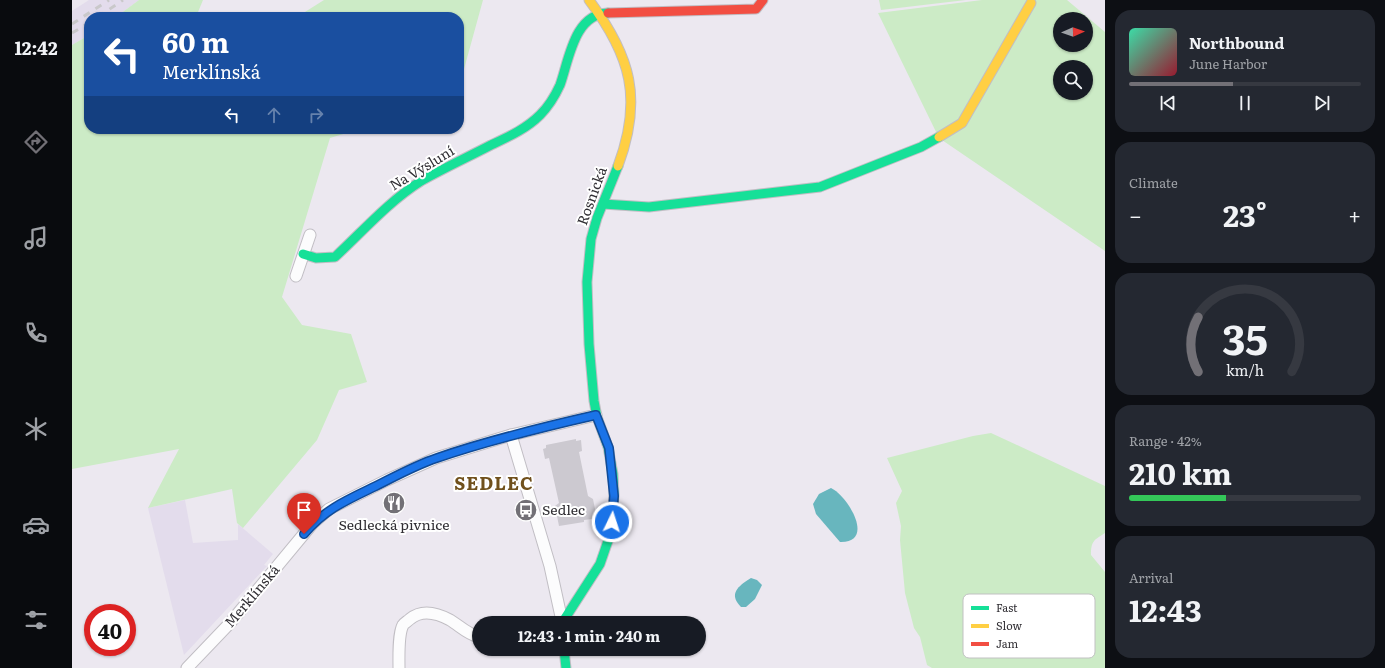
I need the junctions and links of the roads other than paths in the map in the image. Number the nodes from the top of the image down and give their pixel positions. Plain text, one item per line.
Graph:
1 (589, 0) edge
2 (763, 0) edge
3 (1031, 3) dead end
4 (600, 13) junction
5 (603, 204) junction
6 (310, 235) dead end
7 (303, 254) junction
8 (296, 276) dead end
9 (596, 415) junction
10 (511, 435) junction
11 (561, 616) edge
12 (566, 616) edge
13 (472, 634) edge
14 (565, 656) edge
15 (187, 668) edge
16 (399, 668) edge
17 (566, 668) edge

1 - 4 street, Rosnická
2 - 4 street
3 - 5 street
4 - 5 street, Rosnická
4 - 7 street, Na Výsluní
5 - 9 street, Rosnická
6 - 7 street
7 - 8 street
9 - 10 street, Merklínská
9 - 12 street
10 - 11 street
10 - 15 street, Merklínská
13 - 16 street
14 - 17 street

